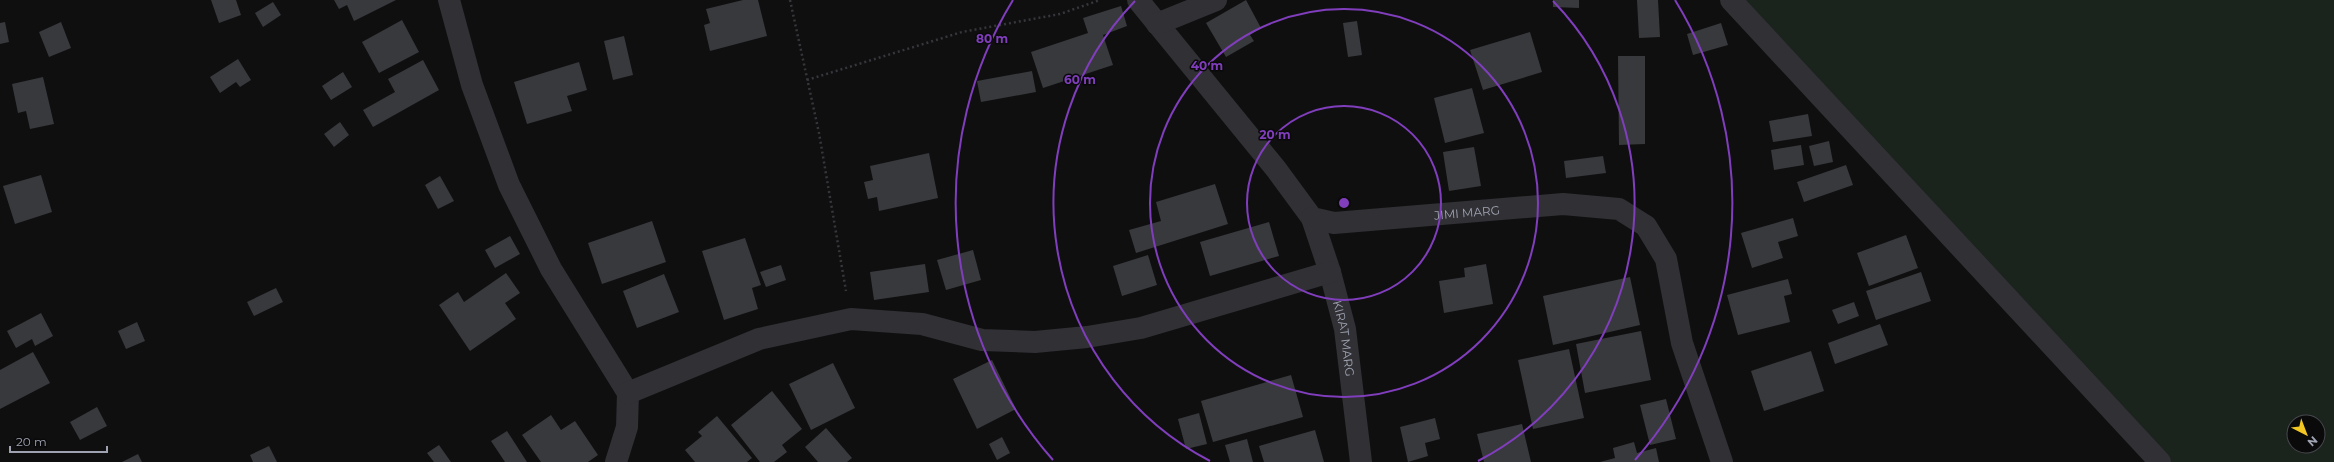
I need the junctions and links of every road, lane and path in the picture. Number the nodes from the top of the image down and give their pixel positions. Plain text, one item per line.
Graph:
1 (450, 0) edge
2 (790, 0) edge
3 (1100, 0) edge
4 (1138, 0) edge
5 (1216, 0) edge
6 (1731, 0) edge
7 (1157, 24) junction
8 (807, 80) junction
9 (1312, 218) junction
10 (1330, 272) junction
11 (851, 319) junction
12 (628, 393) junction
13 (616, 462) edge
14 (1360, 462) edge
15 (1722, 462) edge
16 (2160, 462) edge

1 - 12 street
2 - 8 path
3 - 8 path
4 - 7 street
5 - 7 street
6 - 16 street
7 - 9 street
8 - 11 path
9 - 10 street, KIRAT MARG
9 - 15 street, JIMI MARG
10 - 11 street
10 - 14 street, KIRAT MARG
11 - 12 street
12 - 13 street

